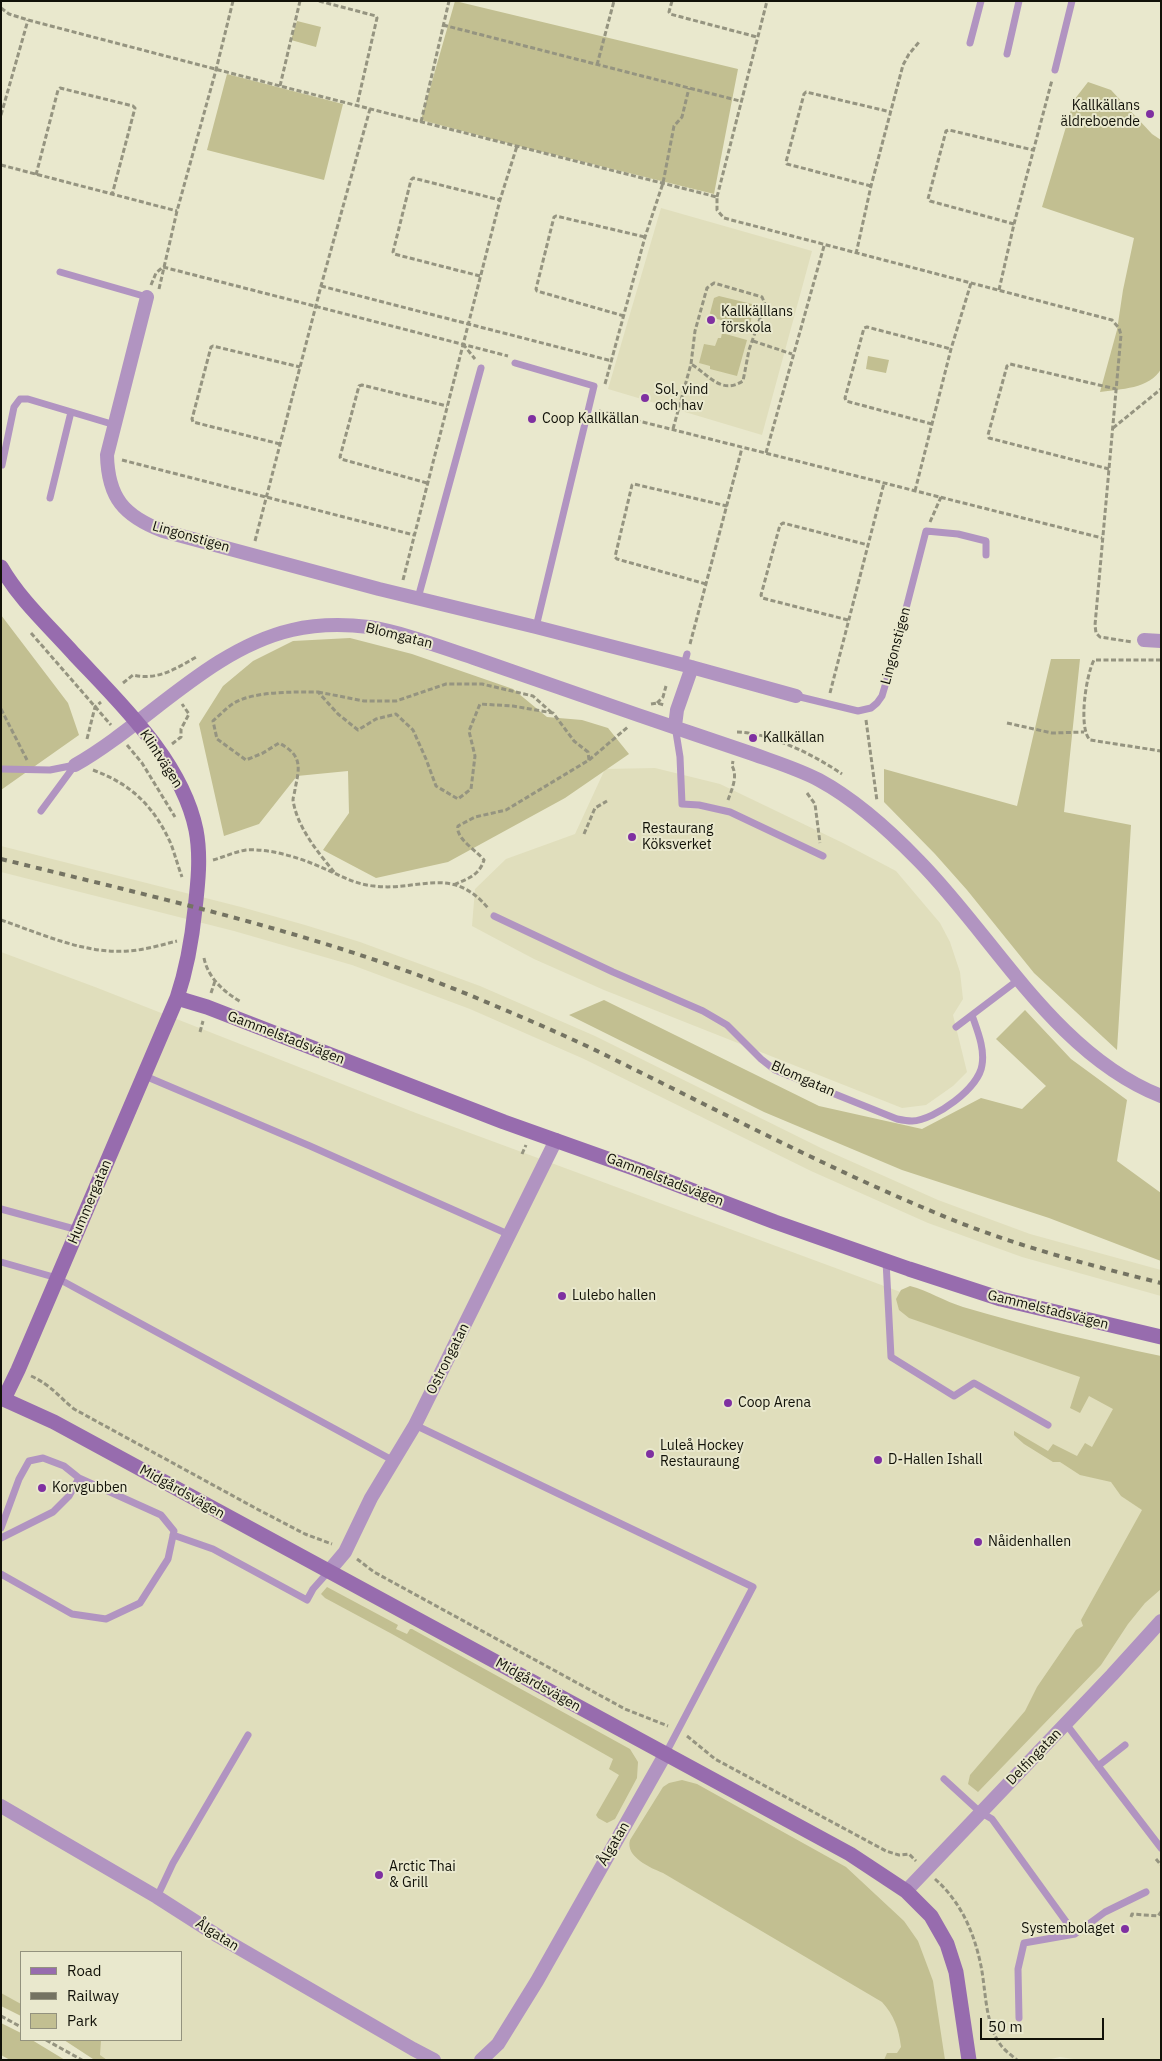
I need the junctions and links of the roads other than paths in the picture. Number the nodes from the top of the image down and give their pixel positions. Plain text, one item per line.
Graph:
1 (981, 1) edge
2 (1019, 1) edge
3 (1072, 1) edge
4 (970, 43) dead end
5 (1007, 54) dead end
6 (1055, 70) road end
7 (60, 272) dead end
8 (153, 294) joint
9 (516, 363) road end
10 (481, 368) road end
11 (71, 412) junction
12 (115, 425) junction
13 (2, 465) edge
14 (50, 498) dead end
15 (986, 554) dead end
16 (1, 567) edge
17 (418, 598) junction
18 (536, 626) junction
19 (1144, 640) road end
20 (1161, 641) edge
21 (688, 662) junction
22 (796, 696) joint
23 (138, 724) junction
24 (675, 726) junction
25 (75, 765) junction
26 (1, 769) edge
27 (41, 811) dead end
28 (823, 856) road end
29 (494, 916) road end
30 (1018, 980) junction
31 (177, 998) junction
32 (972, 1015) junction
33 (956, 1026) dead end
34 (144, 1076) junction
35 (1161, 1096) edge
36 (556, 1140) junction
37 (1, 1209) edge
38 (78, 1230) junction
39 (510, 1235) junction
40 (886, 1261) junction
41 (1, 1262) edge
42 (57, 1278) junction
43 (1161, 1337) edge
44 (2, 1401) edge
45 (415, 1424) junction
46 (1048, 1425) dead end
47 (394, 1461) junction
48 (79, 1478) junction
49 (1, 1528) edge
50 (173, 1535) junction
51 (1, 1538) edge
52 (329, 1571) junction
53 (1, 1574) edge
54 (1161, 1621) edge
55 (1066, 1724) junction
56 (248, 1735) dead end
57 (1126, 1745) dead end
58 (666, 1753) junction
59 (1098, 1766) junction
60 (944, 1779) dead end
61 (1, 1806) edge
62 (980, 1812) junction
63 (1161, 1848) edge
64 (906, 1891) junction
65 (1146, 1892) dead end
66 (157, 1897) junction
67 (1075, 1934) junction
68 (1019, 2018) dead end
69 (434, 2060) edge
70 (481, 2060) edge
71 (969, 2060) edge

1 - 4 lane
2 - 5 lane
3 - 6 lane
7 - 8 lane
8 - 12 street, Lingonstigen
9 - 18 lane
10 - 17 lane
11 - 12 lane
11 - 13 lane
11 - 14 lane
12 - 17 street, Lingonstigen
15 - 22 lane, Lingonstigen
16 - 23 street, Klintvägen
17 - 18 street, Lingonstigen
18 - 21 street, Lingonstigen
19 - 20 street
21 - 22 street, Lingonstigen
21 - 24 street
23 - 24 street, Blomgatan
23 - 25 street, Blomgatan
23 - 31 street, Klintvägen
24 - 28 lane
24 - 30 street, Blomgatan
25 - 26 lane
25 - 27 lane
29 - 32 lane, Blomgatan
30 - 32 lane
30 - 35 street, Blomgatan
31 - 34 street, Hummergatan
31 - 36 street, Gammelstadsvägen
32 - 33 lane
34 - 38 street, Hummergatan
34 - 39 lane
36 - 39 street, Ostrongatan
36 - 40 street, Gammelstadsvägen
37 - 38 lane
38 - 42 street, Hummergatan
39 - 45 street, Ostrongatan
40 - 43 street, Gammelstadsvägen
40 - 46 lane
41 - 42 lane
42 - 44 street, Hummergatan
42 - 47 lane
44 - 52 street, Midgårdsvägen
45 - 47 street, Ostrongatan
45 - 58 lane
47 - 52 street, Ostrongatan
48 - 49 lane
48 - 50 lane
48 - 51 lane
50 - 52 lane
50 - 53 lane
52 - 58 street, Midgårdsvägen
54 - 55 street, Delfingatan
55 - 59 lane
55 - 62 street, Delfingatan
56 - 66 lane
57 - 59 lane
58 - 64 street, Midgårdsvägen
58 - 70 street, Ålgatan
59 - 63 lane
60 - 62 lane
61 - 66 street, Ålgatan
62 - 64 street, Delfingatan
62 - 67 lane
64 - 71 street, Midgårdsvägen
65 - 67 lane
66 - 69 street, Ålgatan
67 - 68 lane

